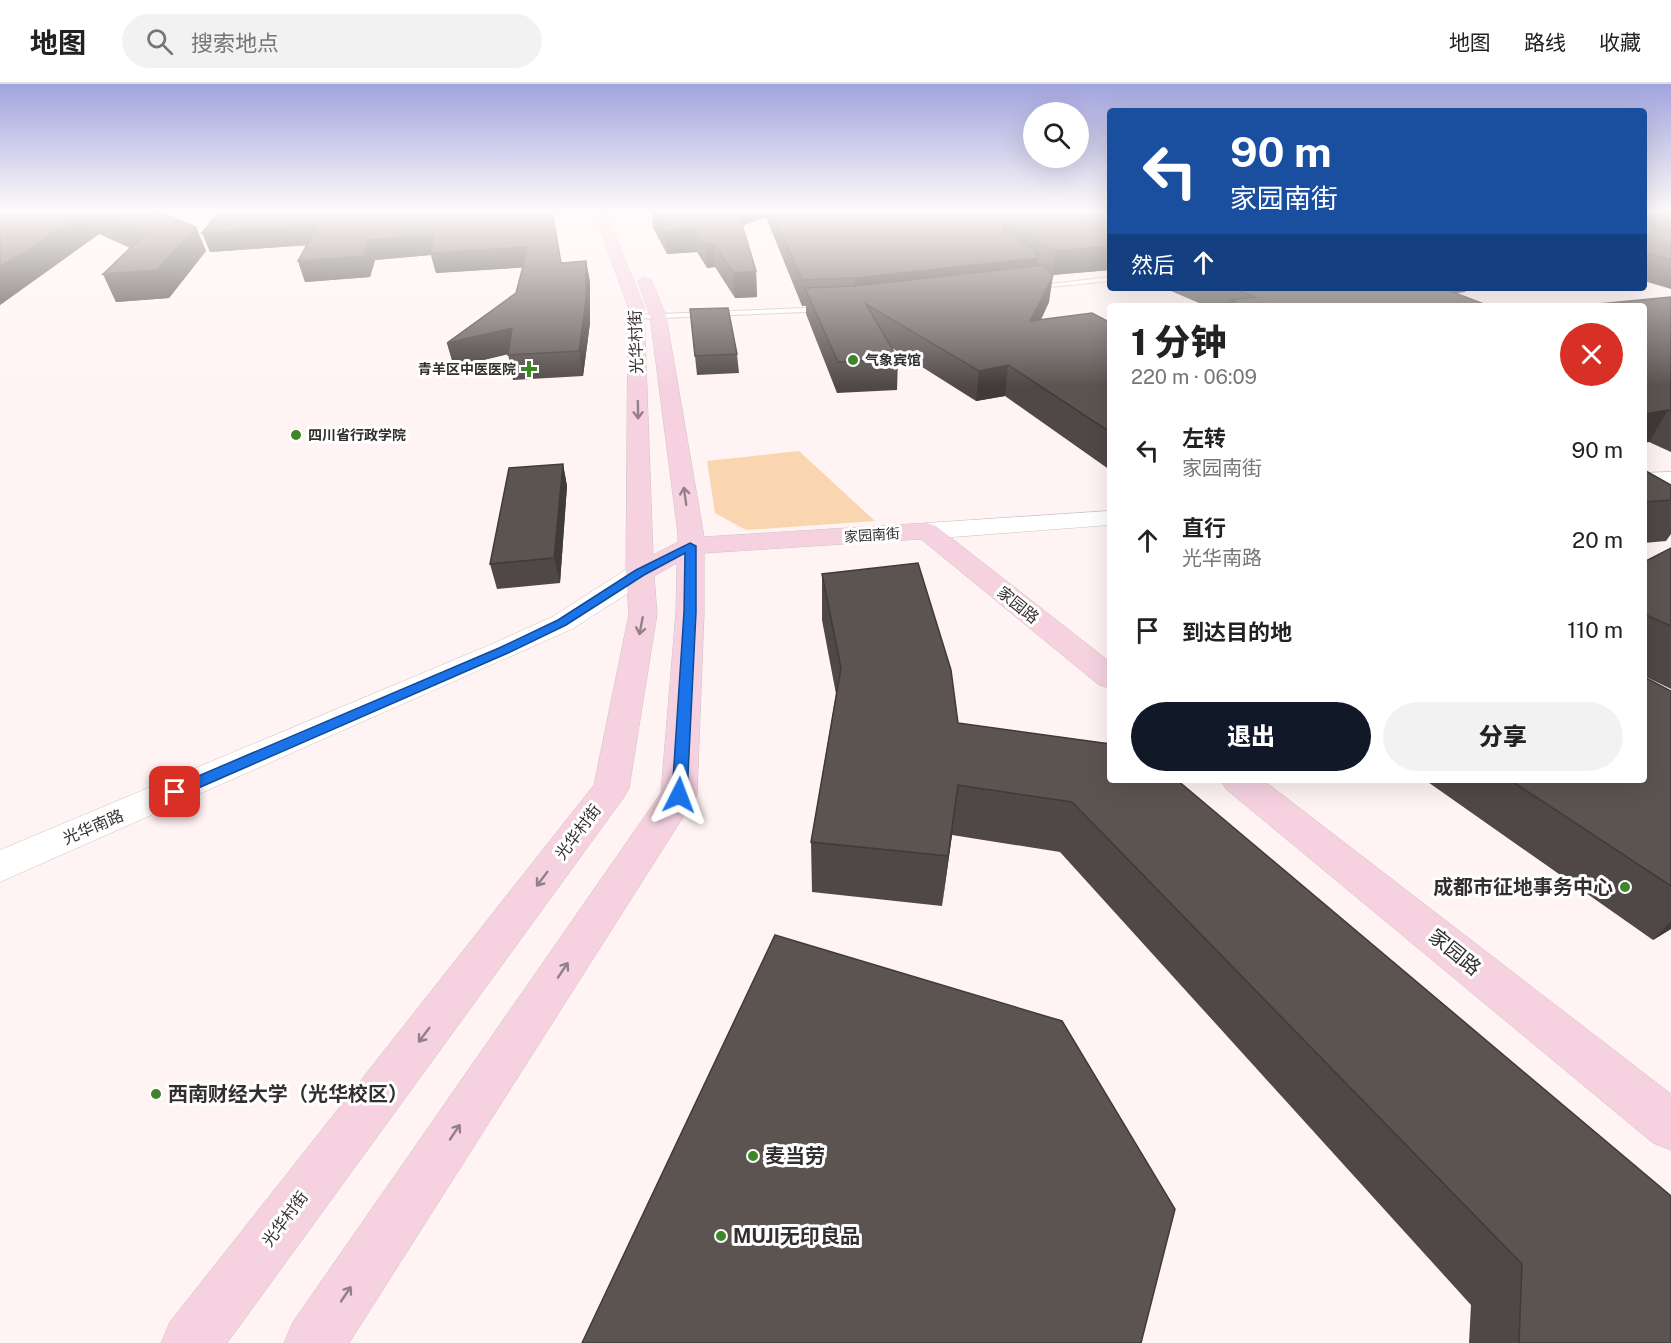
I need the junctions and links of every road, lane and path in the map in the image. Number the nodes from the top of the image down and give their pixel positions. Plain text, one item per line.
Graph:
1 (622, 270) edge
2 (634, 270) edge
3 (1048, 279) edge
4 (1107, 279) edge
5 (1057, 284) junction
6 (1023, 288) edge
7 (831, 309) edge
8 (647, 317) junction
9 (1671, 478) edge
10 (1647, 480) edge
11 (1107, 518) edge
12 (927, 531) junction
13 (690, 546) junction
14 (640, 573) junction
15 (1107, 676) edge
16 (1243, 783) edge
17 (0, 867) edge
18 (1660, 1108) edge
19 (191, 1343) edge
20 (314, 1343) edge

1 - 8 main road, 光华村街
2 - 8 main road, 光华村街
3 - 5 lane
4 - 5 lane
5 - 6 lane
7 - 8 lane
13 -> 8 main road, 光华村街
8 -> 14 main road, 光华村街
9 - 10 street
11 - 12 street, 家园南街
12 - 13 main road, 家园南街
12 - 15 main road, 家园路
13 - 14 main road, 家园南街
20 -> 13 main road, 光华村街
14 - 17 street, 光华南路
14 -> 19 main road, 光华村街
16 - 18 main road, 家园路

